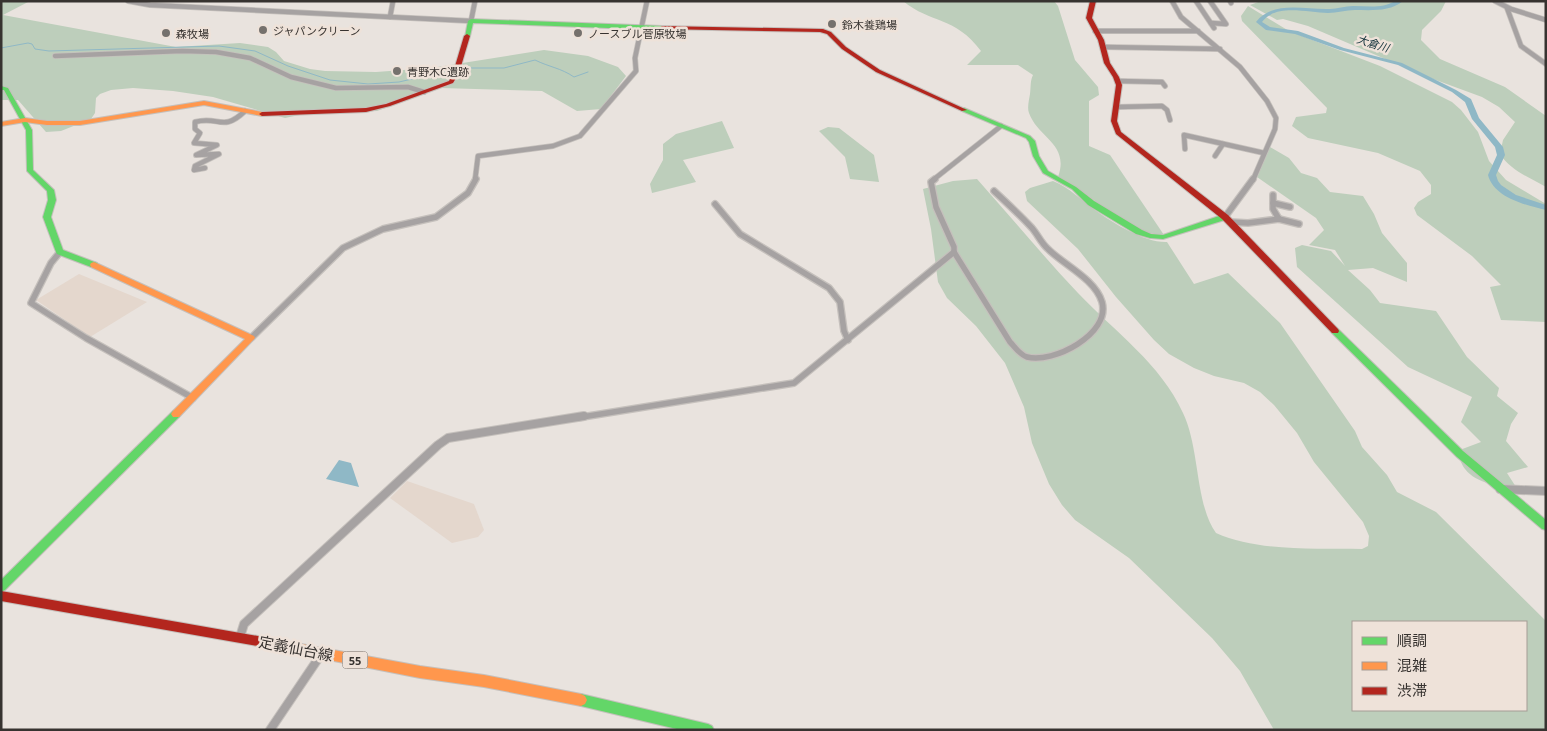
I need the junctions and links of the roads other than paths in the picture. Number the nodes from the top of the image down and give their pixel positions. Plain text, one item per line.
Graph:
1 (128, 1) edge
2 (393, 1) edge
3 (475, 1) edge
4 (647, 1) edge
5 (1093, 1) edge
6 (1172, 1) edge
7 (1196, 1) edge
8 (1210, 1) edge
9 (1495, 1) edge
10 (1507, 8) junction
11 (390, 17) junction
12 (1546, 20) edge
13 (471, 21) junction
14 (1211, 23) junction
15 (642, 28) junction
16 (1214, 28) dead end
17 (1095, 31) junction
18 (1198, 31) junction
19 (1103, 47) junction
20 (1220, 49) junction
21 (55, 56) dead end
22 (1546, 64) edge
23 (1117, 81) junction
24 (1165, 86) dead end
25 (1, 88) edge
26 (424, 92) junction
27 (1117, 107) junction
28 (244, 110) junction
29 (25, 120) junction
30 (1170, 120) dead end
31 (1, 124) edge
32 (1001, 126) junction
33 (1223, 144) junction
34 (1185, 149) dead end
35 (1264, 153) junction
36 (1215, 156) dead end
37 (205, 168) dead end
38 (994, 192) dead end
39 (1273, 195) dead end
40 (1273, 203) junction
41 (715, 204) dead end
42 (1290, 207) dead end
43 (1279, 219) junction
44 (1228, 220) junction
45 (1248, 223) junction
46 (1300, 223) dead end
47 (1258, 227) dead end
48 (60, 252) junction
49 (954, 252) junction
50 (251, 338) junction
51 (848, 340) junction
52 (193, 398) junction
53 (1497, 489) junction
54 (1546, 491) edge
55 (1546, 526) edge
56 (1, 587) edge
57 (1, 596) edge
58 (240, 637) junction
59 (322, 653) junction
60 (270, 730) edge
61 (708, 730) edge

1 - 11 street
2 - 11 street
3 - 13 street
4 - 15 street
5 - 17 street
6 - 18 street
7 - 14 street
8 - 14 street
9 - 10 street
10 - 12 street
10 - 22 street
11 - 13 street
13 - 15 street
13 - 26 street
14 - 16 street
15 - 32 street
15 - 50 street
17 - 18 street
17 - 19 street
18 - 20 street
19 - 20 street
19 - 23 street
20 - 35 street
21 - 26 street
23 - 24 street
23 - 27 street
25 - 29 street
26 - 28 street
27 - 30 street
27 - 44 street
28 - 29 street
28 - 37 street
29 - 31 street
29 - 48 street
32 - 44 street
32 - 49 street
33 - 34 street
33 - 35 street
33 - 36 street
35 - 44 street
38 - 49 street
39 - 40 street
40 - 42 street
40 - 43 street
41 - 51 street
43 - 45 street
43 - 46 street
44 - 45 street
44 - 53 street
45 - 47 street
48 - 50 street
48 - 52 street
49 - 51 street
50 - 52 street
51 - 58 street
52 - 56 street
53 - 54 street
53 - 55 street
57 - 58 street, 定義仙台線 / 55
58 - 59 street, 定義仙台線 / 55
59 - 60 street
59 - 61 street, 定義仙台線 / 55

